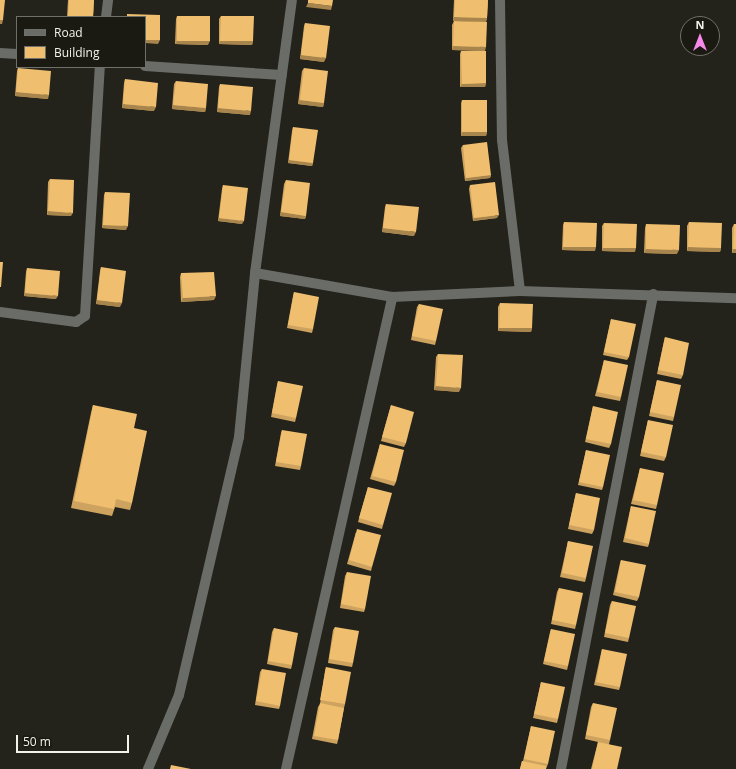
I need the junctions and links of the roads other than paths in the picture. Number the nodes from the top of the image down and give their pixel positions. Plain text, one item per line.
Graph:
1 (108, 0) edge
2 (292, 0) edge
3 (500, 0) edge
4 (106, 16) edge
5 (0, 52) edge
6 (16, 54) edge
7 (146, 66) edge
8 (100, 68) edge
9 (282, 75) junction
10 (255, 273) junction
11 (520, 291) junction
12 (653, 294) junction
13 (392, 297) junction
14 (736, 298) edge
15 (0, 312) edge
16 (148, 769) edge
17 (286, 769) edge
18 (561, 769) edge

1 - 4 street
2 - 9 street
3 - 11 street
5 - 6 street
7 - 9 street
8 - 15 street
9 - 10 street
10 - 13 street
10 - 16 street
11 - 12 street
11 - 13 street
12 - 14 street
12 - 18 street
13 - 17 street

